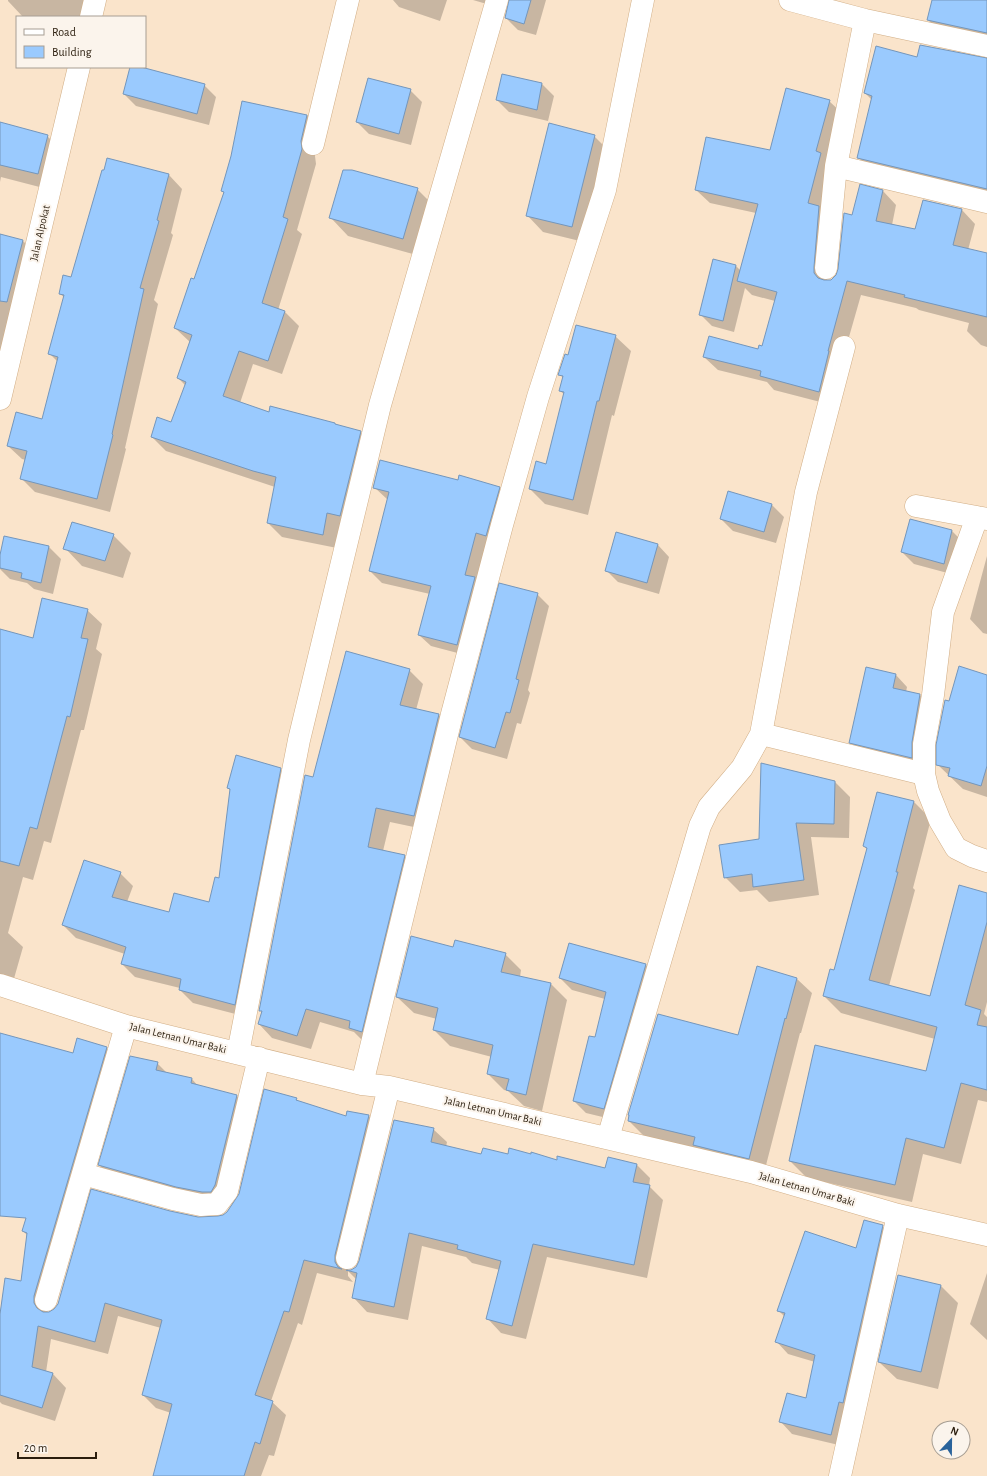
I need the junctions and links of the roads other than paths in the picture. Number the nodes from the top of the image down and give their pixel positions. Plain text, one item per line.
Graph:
1 (95, 0) edge
2 (348, 0) edge
3 (497, 0) edge
4 (643, 0) edge
5 (790, 0) edge
6 (91, 16) edge
7 (865, 20) junction
8 (987, 46) edge
9 (79, 68) edge
10 (313, 144) dead end
11 (836, 166) junction
12 (987, 202) edge
13 (826, 268) dead end
14 (844, 347) dead end
15 (0, 399) edge
16 (916, 506) dead end
17 (982, 518) edge
18 (761, 734) junction
19 (924, 774) junction
20 (987, 861) edge
21 (0, 984) edge
22 (126, 1026) junction
23 (238, 1053) junction
24 (259, 1058) junction
25 (362, 1084) junction
26 (389, 1087) junction
27 (608, 1138) junction
28 (83, 1174) junction
29 (898, 1215) junction
30 (987, 1235) edge
31 (347, 1258) dead end
32 (46, 1300) dead end
33 (840, 1476) edge

1 - 6 street
2 - 10 street
3 - 23 street
4 - 25 street
5 - 7 street
7 - 8 street
7 - 11 street
9 - 15 street, Jalan Alpokat
11 - 12 street
11 - 13 street
14 - 18 street
16 - 17 street
17 - 19 street
18 - 19 street
18 - 27 street
19 - 20 street
21 - 22 street, Jalan Letnan Umar Baki
22 - 23 street, Jalan Letnan Umar Baki
22 - 28 street
23 - 24 street, Jalan Letnan Umar Baki
24 - 25 street, Jalan Letnan Umar Baki
24 - 28 street
25 - 26 street, Jalan Letnan Umar Baki
26 - 27 street, Jalan Letnan Umar Baki
26 - 31 street
27 - 29 street, Jalan Letnan Umar Baki
28 - 32 street
29 - 30 street, Jalan Letnan Umar Baki
29 - 33 street

